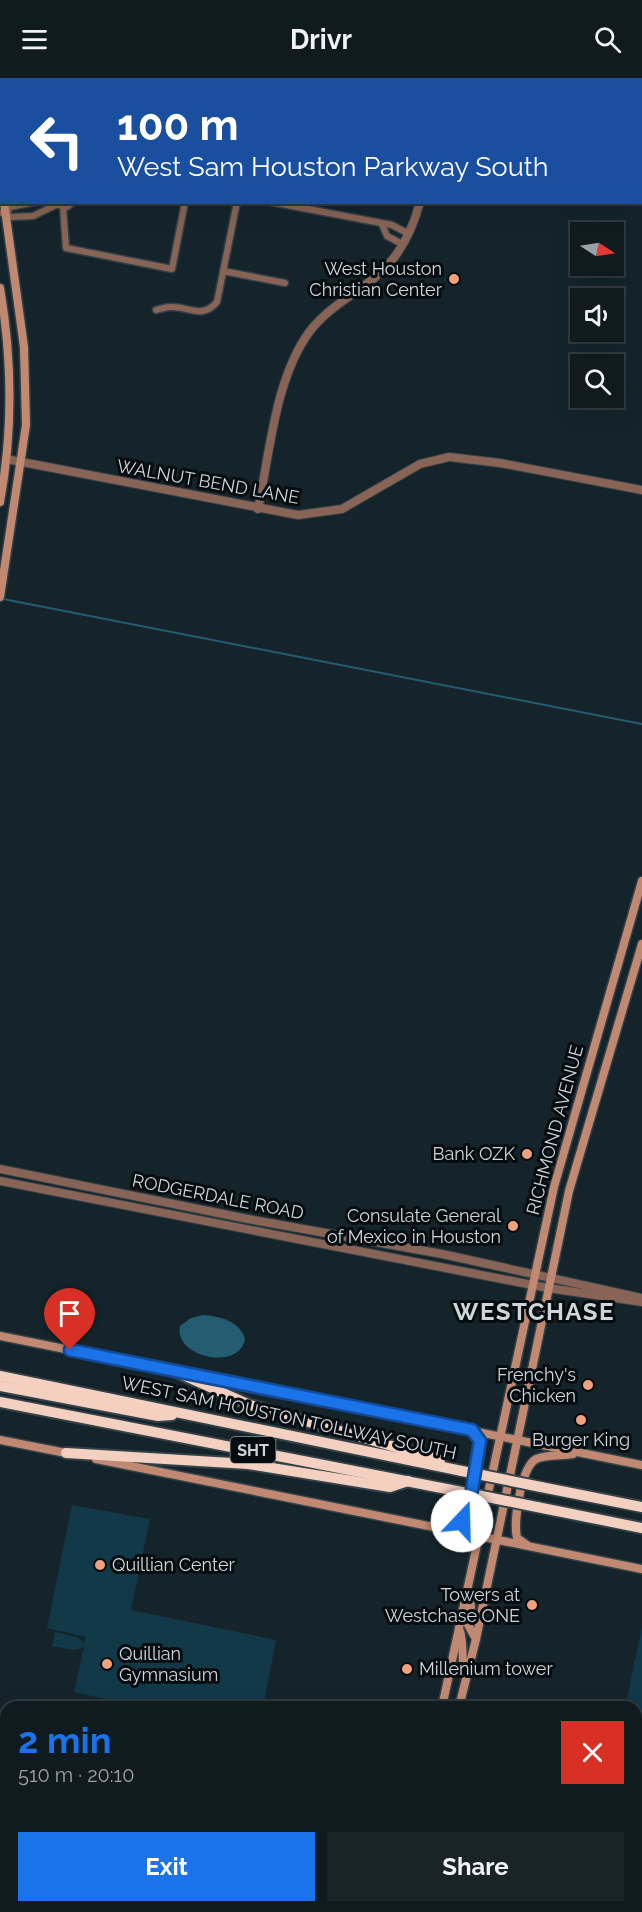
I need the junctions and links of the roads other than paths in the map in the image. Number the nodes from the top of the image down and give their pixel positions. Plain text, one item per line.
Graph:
1 (24, 204) edge
2 (185, 204) edge
3 (237, 204) edge
4 (281, 204) edge
5 (419, 204) edge
6 (59, 205) edge
7 (4, 213) edge
8 (382, 224) junction
9 (409, 234) junction
10 (402, 244) junction
11 (223, 271) junction
12 (285, 283) dead end
13 (1, 292) edge
14 (16, 294) junction
15 (156, 310) dead end
16 (9, 372) junction
17 (25, 372) junction
18 (6, 459) junction
19 (21, 462) junction
20 (642, 490) edge
21 (0, 502) edge
22 (258, 509) junction
23 (0, 597) edge
24 (642, 881) edge
25 (642, 944) edge
26 (610, 993) junction
27 (626, 997) junction
28 (582, 1090) junction
29 (596, 1095) junction
30 (0, 1169) edge
31 (58, 1180) junction
32 (0, 1181) edge
33 (554, 1187) junction
34 (569, 1191) junction
35 (56, 1192) junction
36 (149, 1199) junction
37 (147, 1209) junction
38 (248, 1219) junction
39 (246, 1229) junction
40 (330, 1234) junction
41 (328, 1245) junction
42 (442, 1254) junction
43 (436, 1266) junction
44 (535, 1274) junction
45 (551, 1277) junction
46 (533, 1285) junction
47 (548, 1288) junction
48 (642, 1298) edge
49 (642, 1302) edge
50 (0, 1336) edge
51 (174, 1371) junction
52 (0, 1376) edge
53 (0, 1386) edge
54 (0, 1402) edge
55 (184, 1414) junction
56 (472, 1430) junction
57 (500, 1436) junction
58 (0, 1440) edge
59 (518, 1440) junction
60 (66, 1453) junction
61 (577, 1454) junction
62 (642, 1465) edge
63 (462, 1469) junction
64 (409, 1481) junction
65 (642, 1507) edge
66 (642, 1528) edge
67 (446, 1529) junction
68 (479, 1537) junction
69 (496, 1541) junction
70 (528, 1546) junction
71 (642, 1569) edge
72 (468, 1587) junction
73 (459, 1627) junction
74 (476, 1639) junction
75 (466, 1677) junction
76 (443, 1701) edge
77 (460, 1701) edge

1 - 7 street
2 - 6 street
3 - 11 street
4 - 8 street
5 - 9 street
6 - 7 street
7 - 14 main road
8 - 9 street
8 - 10 street
9 - 10 street
10 - 22 street
11 - 12 street
11 - 15 street
13 - 14 main road
13 - 16 main road
14 - 17 main road
16 - 17 main road
16 - 18 main road
17 - 19 main road
18 - 19 street, WALNUT BEND LANE
18 - 21 main road
19 - 22 street, WALNUT BEND LANE
19 - 23 main road
20 - 22 street, WALNUT BEND LANE
24 - 26 main road, RICHMOND AVENUE
25 - 27 main road, RICHMOND AVENUE
26 - 27 main road
26 - 28 main road, RICHMOND AVENUE
27 - 29 main road, RICHMOND AVENUE
28 - 29 main road
28 - 33 main road, RICHMOND AVENUE
29 - 34 main road, RICHMOND AVENUE
30 - 31 street, RODGERDALE ROAD
31 - 35 street
31 - 36 street, RODGERDALE ROAD
32 - 35 street, RODGERDALE ROAD
33 - 34 main road
33 - 44 main road, RICHMOND AVENUE
34 - 45 main road, RICHMOND AVENUE
35 - 37 street, RODGERDALE ROAD
36 - 37 street
36 - 38 street, RODGERDALE ROAD
37 - 39 street, RODGERDALE ROAD
38 - 39 street
38 - 40 street, RODGERDALE ROAD
39 - 41 street, RODGERDALE ROAD
40 - 41 street
40 - 42 street, RODGERDALE ROAD
41 - 43 street, RODGERDALE ROAD
42 - 43 street
42 - 44 street, RODGERDALE ROAD
43 - 46 street, RODGERDALE ROAD
44 - 45 street, RODGERDALE ROAD
44 - 46 main road, RICHMOND AVENUE
45 - 47 main road, RICHMOND AVENUE
45 - 48 street, RODGERDALE ROAD
46 - 47 street, RODGERDALE ROAD
46 - 57 main road, RICHMOND AVENUE
47 - 49 street, RODGERDALE ROAD
47 - 59 main road, RICHMOND AVENUE
50 - 51 main road
51 - 56 main road
51 - 63 highway
52 - 55 highway, WEST SAM HOUSTON TOLLWAY SOUTH / SHT
53 - 55 highway
54 - 64 highway, WEST SAM HOUSTON TOLLWAY SOUTH / SHT
55 - 63 highway, WEST SAM HOUSTON TOLLWAY SOUTH / SHT
56 - 57 main road
56 - 67 main road
57 - 59 main road
57 - 68 main road, RICHMOND AVENUE
58 - 60 main road
59 - 61 main road
59 - 69 main road, RICHMOND AVENUE
60 - 64 highway
60 - 67 main road
61 - 62 main road
61 - 70 main road
63 - 65 highway, bridge
64 - 66 highway, WEST SAM HOUSTON TOLLWAY SOUTH / SHT, bridge
67 - 68 main road
68 - 69 main road
68 - 72 main road, RICHMOND AVENUE
69 - 70 main road
69 - 74 main road, RICHMOND AVENUE
70 - 71 main road
72 - 73 main road, RICHMOND AVENUE
72 - 74 main road
73 - 75 main road
73 - 76 main road, RICHMOND AVENUE
74 - 75 main road, RICHMOND AVENUE
75 - 77 main road, RICHMOND AVENUE

